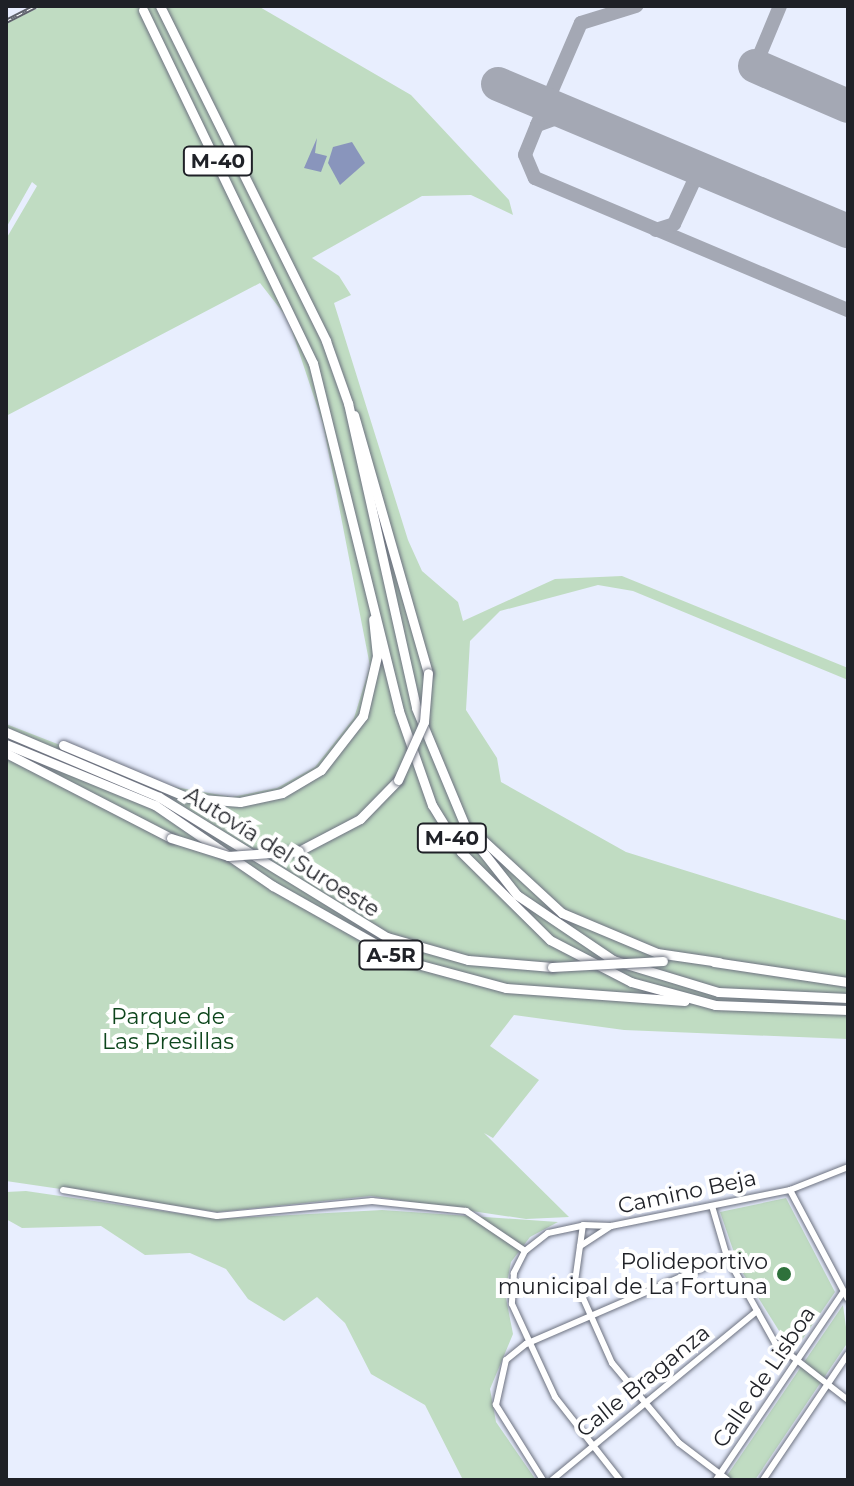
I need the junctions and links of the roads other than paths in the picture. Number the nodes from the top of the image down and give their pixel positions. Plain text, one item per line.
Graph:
1 (160, 6) edge
2 (143, 10) dead end
3 (348, 403) junction
4 (364, 556) junction
5 (6, 730) edge
6 (6, 744) edge
7 (6, 753) edge
8 (456, 814) junction
9 (719, 962) junction
10 (848, 983) edge
11 (848, 998) edge
12 (692, 1001) junction
13 (848, 1010) edge
14 (848, 1167) edge
15 (63, 1190) dead end
16 (790, 1190) junction
17 (712, 1206) junction
18 (581, 1226) junction
19 (611, 1226) junction
20 (591, 1228) junction
21 (579, 1235) junction
22 (590, 1237) junction
23 (580, 1246) junction
24 (525, 1251) junction
25 (727, 1257) junction
26 (845, 1296) edge
27 (757, 1311) junction
28 (589, 1317) junction
29 (519, 1324) junction
30 (526, 1344) junction
31 (515, 1349) junction
32 (848, 1354) edge
33 (795, 1364) junction
34 (827, 1386) junction
35 (848, 1399) edge
36 (643, 1405) junction
37 (590, 1448) junction
38 (718, 1477) edge
39 (543, 1480) edge
40 (552, 1480) edge
41 (620, 1480) edge
42 (728, 1480) edge
43 (763, 1480) edge

1 - 3 highway, M-40
2 - 4 highway, M-40
3 - 7 highway, bridge
3 - 8 highway, M-40
4 - 5 highway
4 - 12 highway, M-40
5 - 9 highway, Autovía del Suroeste / A-5R, bridge
6 - 12 highway, Autovía del Suroeste / A-5R
8 - 9 highway
8 - 11 highway, M-40
9 - 10 highway, Autovía del Suroeste / A-5R
12 - 13 highway, M-40
14 - 16 street, Camino Beja
15 - 24 street
16 - 17 street, Camino Beja
16 - 26 street
17 - 19 street, Camino Beja
17 - 25 street
18 - 20 street, Camino Beja
18 - 21 street
18 - 24 street
19 - 20 street, Camino Beja
19 - 22 street
20 - 22 street
21 - 22 street
21 - 23 street
22 - 23 street
23 - 28 street
24 - 29 street
25 - 27 street
25 - 28 street
26 - 33 street, Calle de Lisboa
27 - 33 street
27 - 36 street, Calle Braganza
28 - 30 street
28 - 36 street
29 - 30 street
29 - 31 street
30 - 31 street
30 - 37 street
31 - 39 street
32 - 34 street
33 - 34 street
33 - 38 street, Calle de Lisboa
34 - 35 street
34 - 43 street
36 - 37 street, Calle Braganza
36 - 38 street
37 - 40 street, Calle Braganza
37 - 41 street
38 - 42 street

